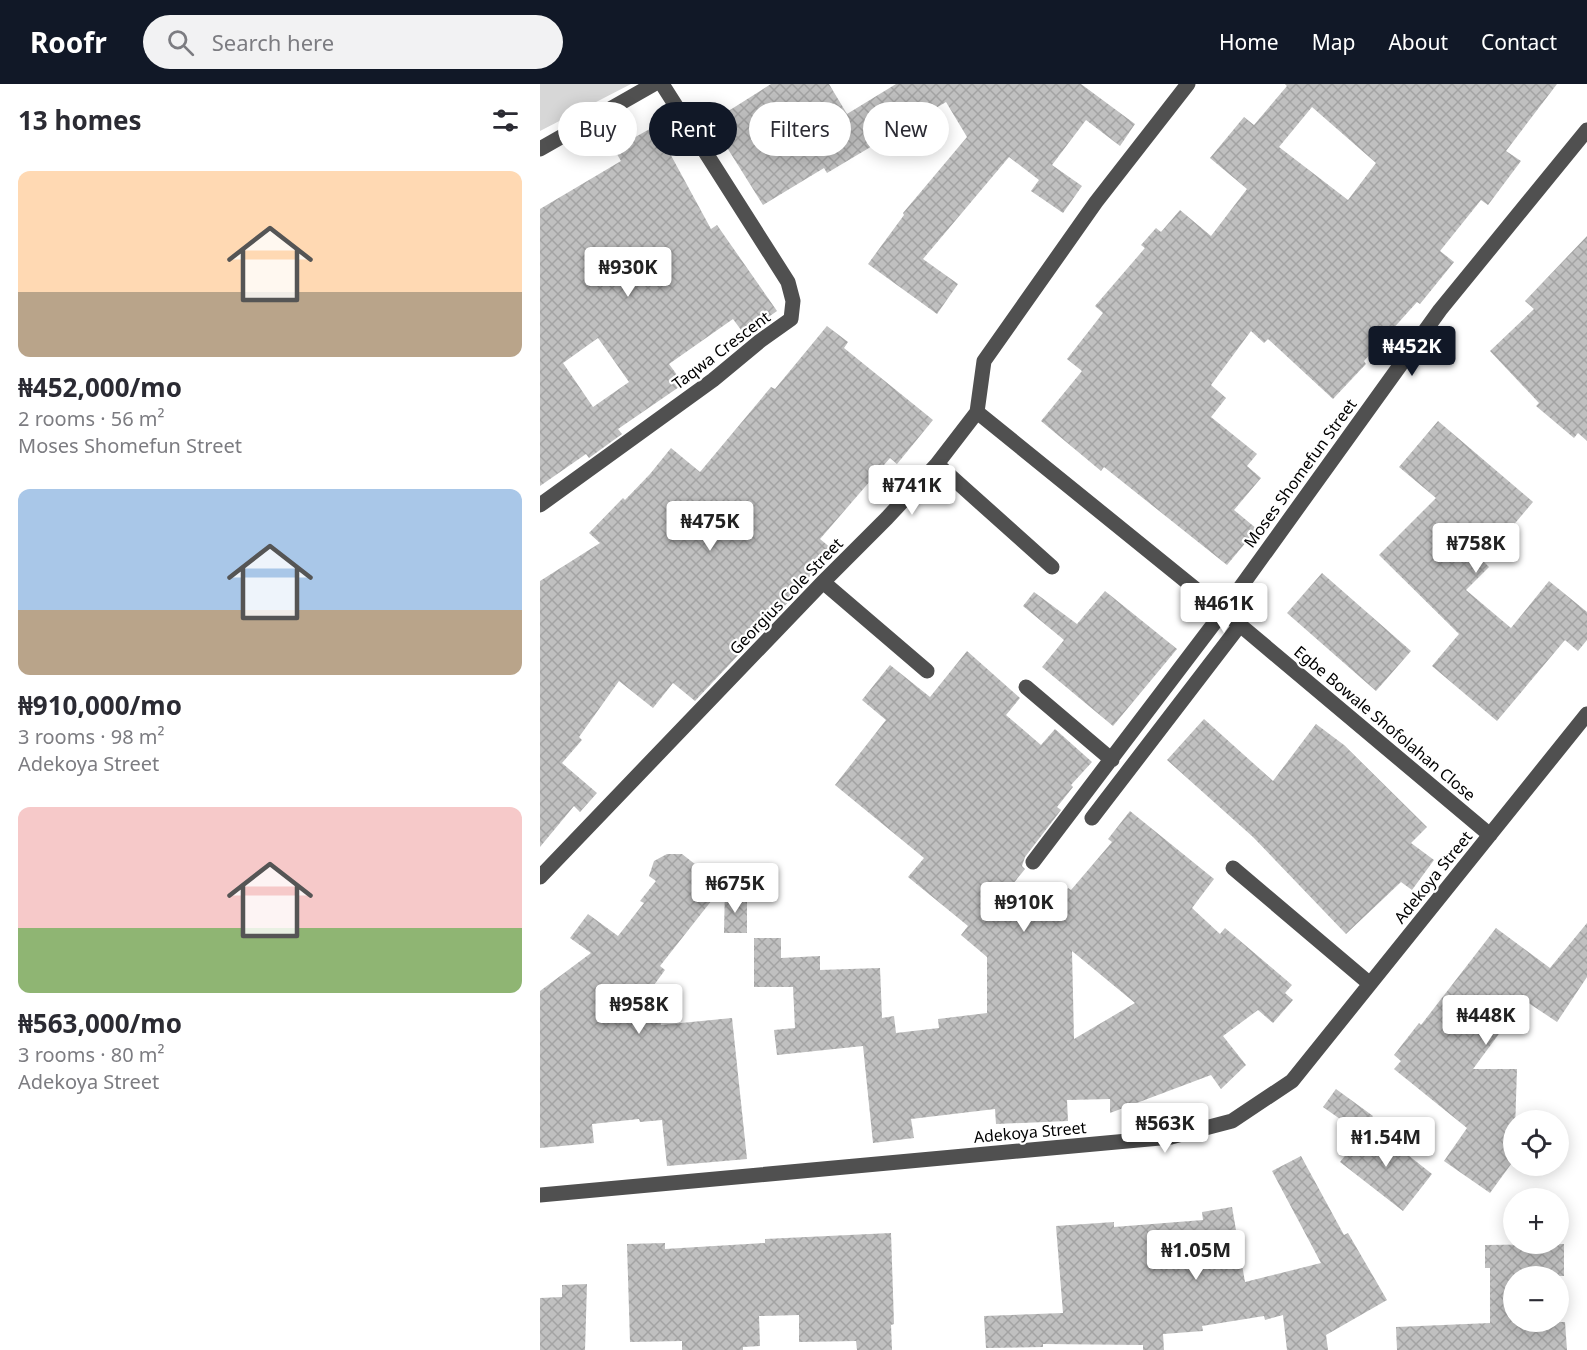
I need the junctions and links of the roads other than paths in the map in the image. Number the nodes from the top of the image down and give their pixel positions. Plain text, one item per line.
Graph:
1 (654, 84) edge
2 (662, 84) edge
3 (1188, 84) edge
4 (1587, 130) edge
5 (540, 149) edge
6 (976, 412) junction
7 (937, 464) junction
8 (540, 505) edge
9 (1052, 567) dead end
10 (823, 582) junction
11 (1222, 613) junction
12 (1240, 625) junction
13 (927, 670) dead end
14 (1026, 687) dead end
15 (1587, 714) edge
16 (1112, 760) junction
17 (1092, 818) dead end
18 (1490, 835) junction
19 (1033, 862) dead end
20 (1233, 868) dead end
21 (540, 877) edge
22 (1370, 984) junction
23 (540, 1195) edge

1 - 5 street
2 - 8 street, Taqwa Crescent
3 - 6 street, Georgius Cole Street
4 - 11 street, Moses Shomefun Street
6 - 7 street, Georgius Cole Street
6 - 11 street, Egbe Bowale Shofolahan Close
7 - 9 street
7 - 10 street, Georgius Cole Street
10 - 13 street
10 - 21 street, Georgius Cole Street
11 - 12 street, Egbe Bowale Shofolahan Close
11 - 16 street, Moses Shomefun Street
12 - 17 street
12 - 18 street, Egbe Bowale Shofolahan Close
14 - 16 street
15 - 18 street, Adekoya Street
16 - 19 street, Moses Shomefun Street
18 - 22 street, Adekoya Street
20 - 22 street
22 - 23 street, Adekoya Street

